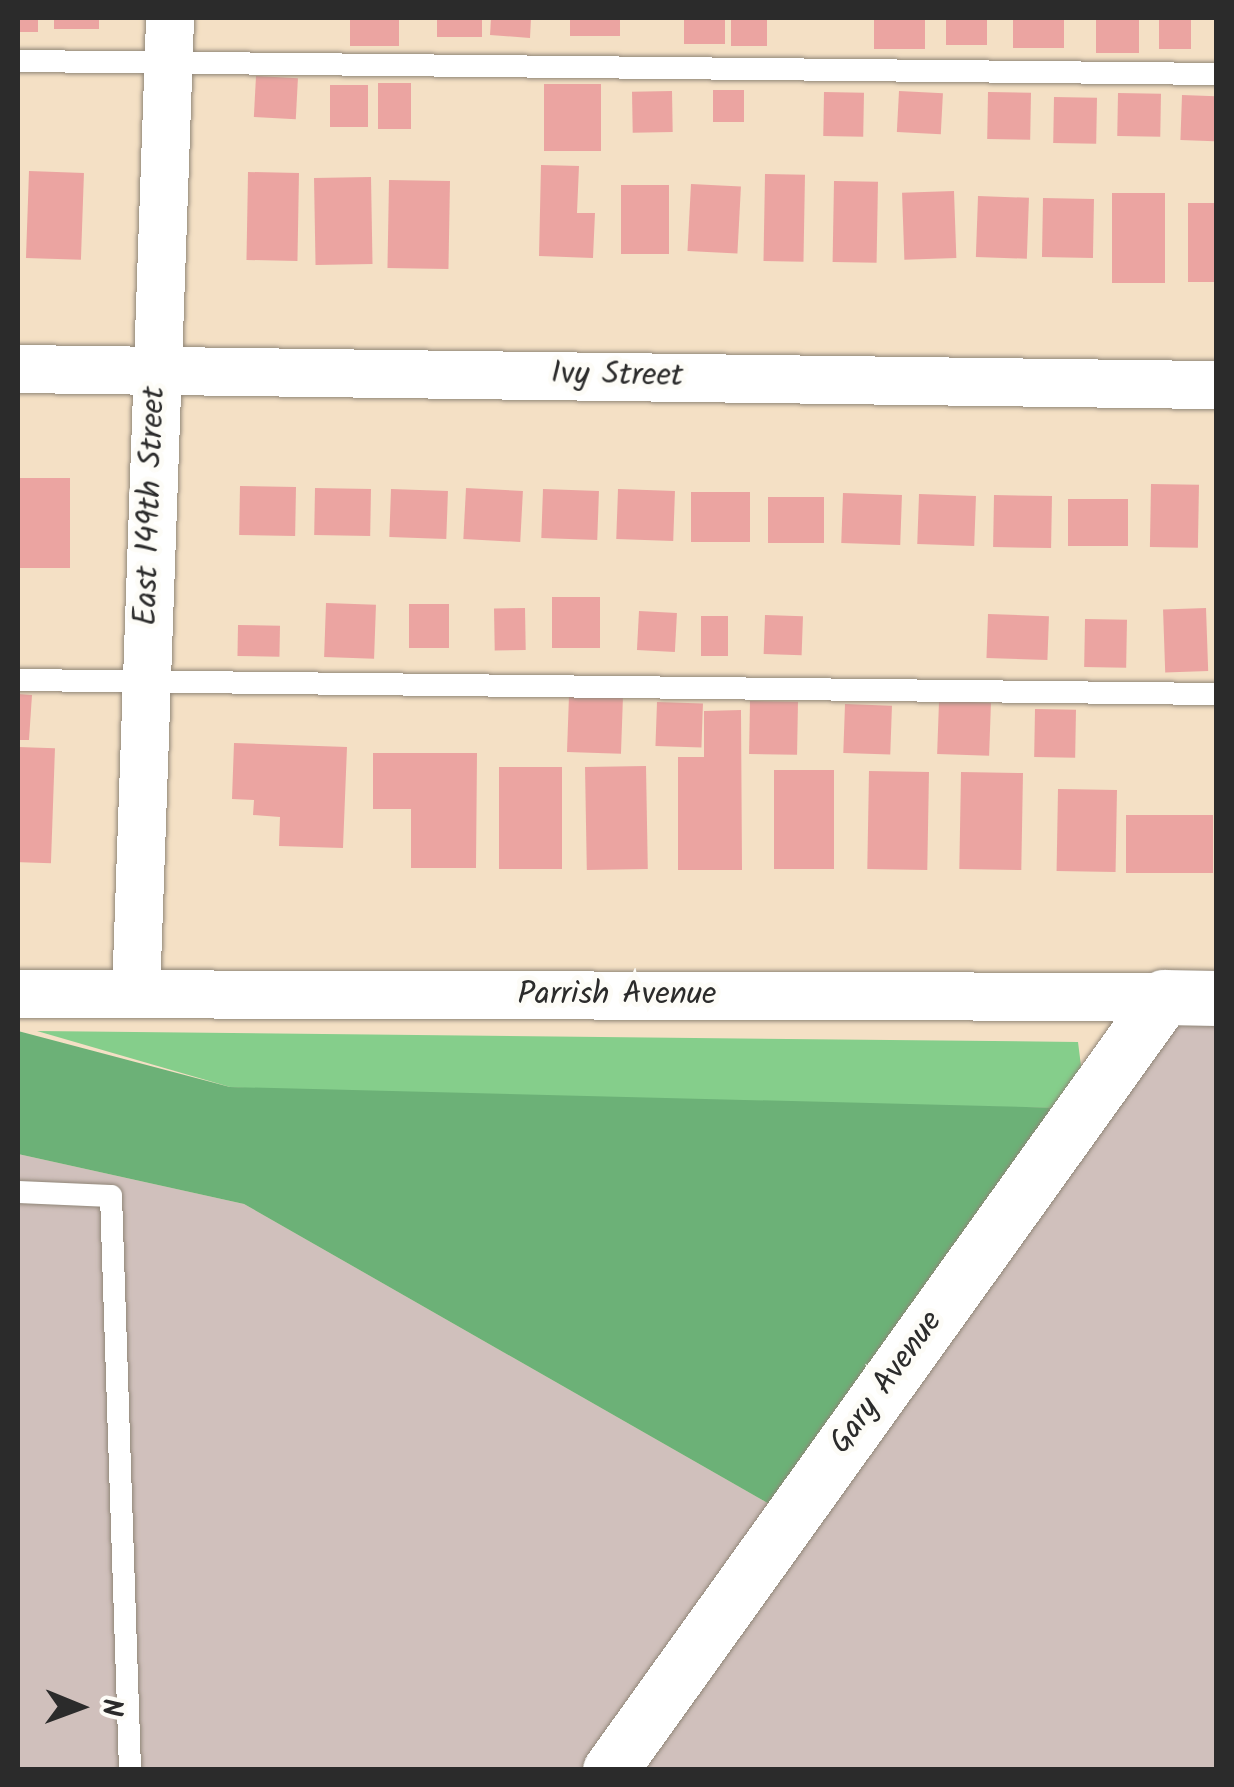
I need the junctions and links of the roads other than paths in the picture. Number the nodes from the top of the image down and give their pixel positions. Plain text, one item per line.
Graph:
1 (169, 40) edge
2 (18, 61) edge
3 (1216, 74) edge
4 (18, 369) edge
5 (155, 369) junction
6 (1216, 385) edge
7 (18, 680) edge
8 (145, 681) junction
9 (1216, 694) edge
10 (18, 994) edge
11 (136, 994) junction
12 (1190, 997) edge
13 (18, 1192) edge
14 (130, 1770) edge
15 (610, 1770) edge

1 - 2 lane
1 - 3 lane
1 - 5 street, East 149th Street
4 - 5 street, Ivy Street
5 - 6 street, Ivy Street
5 - 8 street, East 149th Street
7 - 8 lane
8 - 9 lane
8 - 11 street, East 149th Street
10 - 11 street, Parrish Avenue
11 - 12 street, Parrish Avenue
12 - 15 street, Gary Avenue
13 - 14 lane

